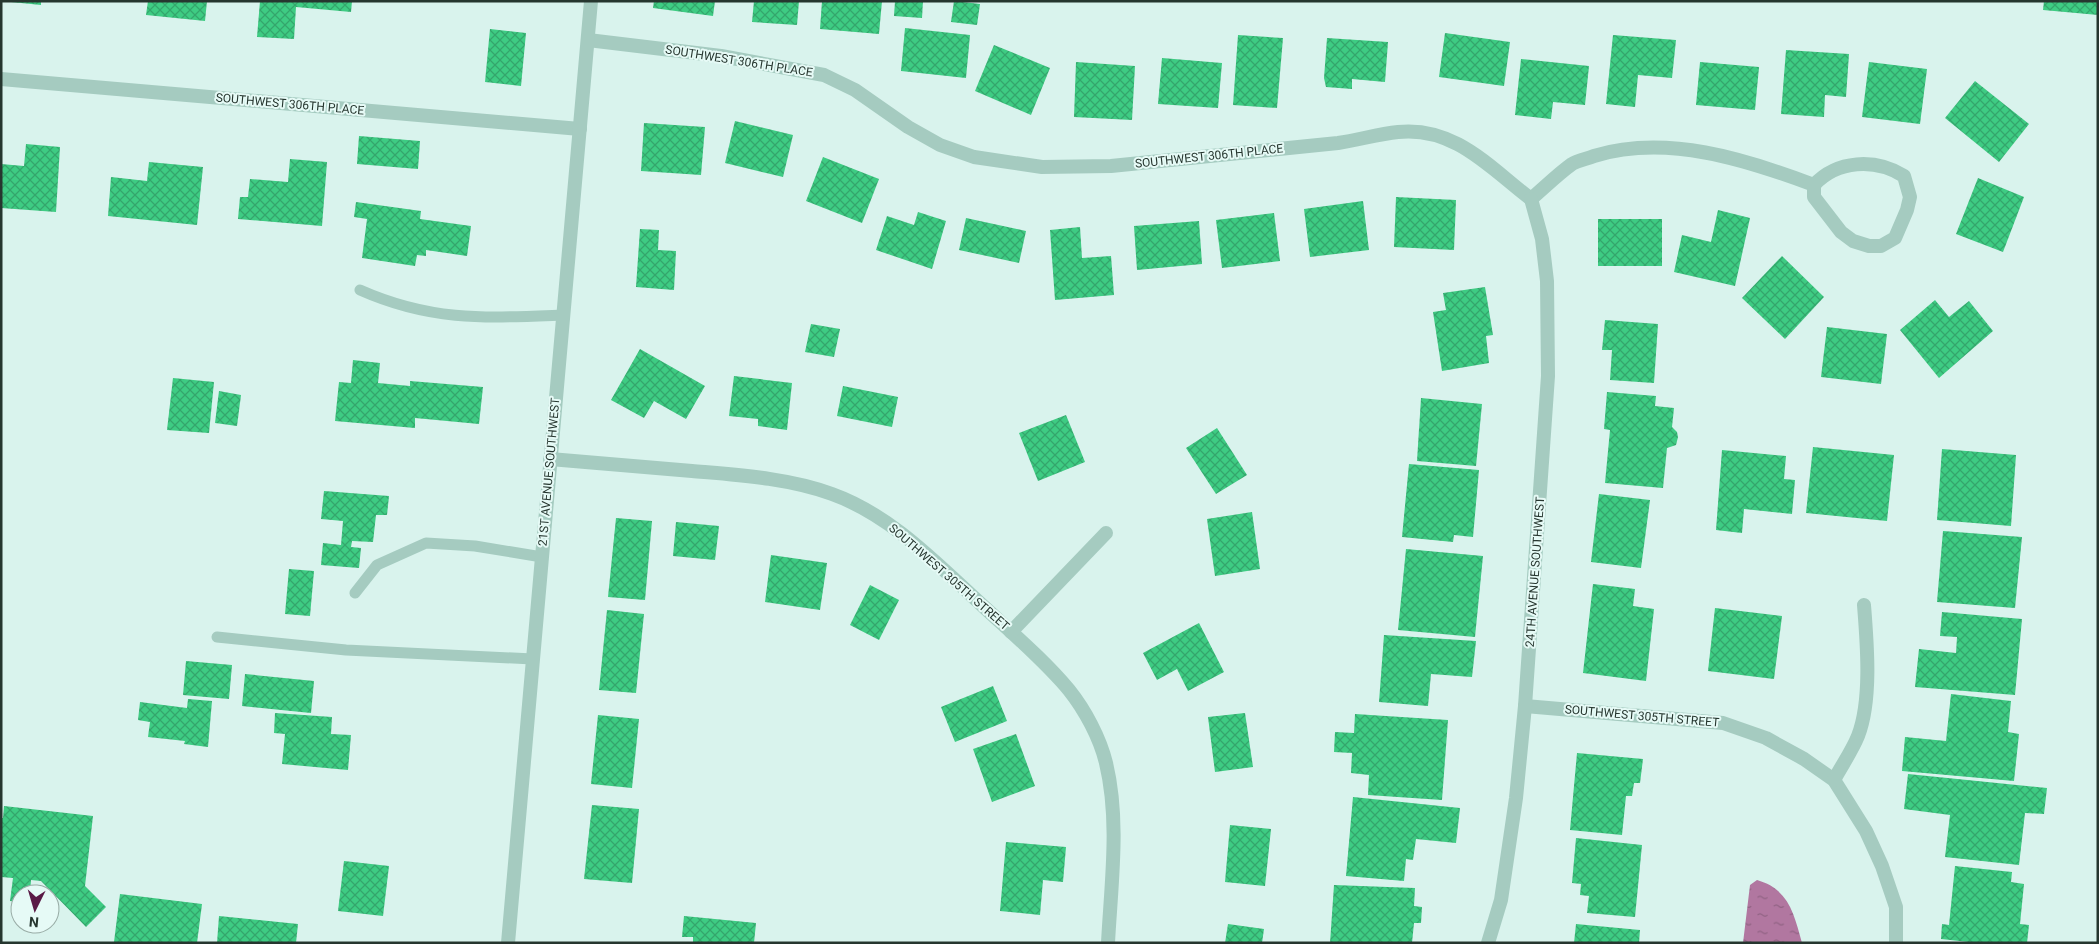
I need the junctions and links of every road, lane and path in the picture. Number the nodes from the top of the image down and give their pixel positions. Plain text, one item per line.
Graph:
1 (591, 1) edge
2 (588, 40) junction
3 (1, 79) edge
4 (580, 129) junction
5 (1814, 185) junction
6 (1531, 199) junction
7 (360, 290) dead end
8 (563, 314) junction
9 (550, 459) junction
10 (1106, 533) dead end
11 (542, 557) junction
12 (355, 593) dead end
13 (1864, 605) dead end
14 (1011, 632) junction
15 (218, 637) dead end
16 (533, 659) junction
17 (1525, 706) junction
18 (1834, 780) junction
19 (508, 943) edge
20 (1108, 943) edge
21 (1488, 943) edge
22 (1896, 943) edge

1 - 2 street, 21ST AVENUE SOUTHWEST
2 - 4 street, 21ST AVENUE SOUTHWEST
2 - 6 street, SOUTHWEST 306TH PLACE
3 - 4 street, SOUTHWEST 306TH PLACE
4 - 8 street, 21ST AVENUE SOUTHWEST
5 - 5 street
5 - 6 street
6 - 17 street, 24TH AVENUE SOUTHWEST
7 - 8 lane
8 - 9 street, 21ST AVENUE SOUTHWEST
9 - 11 street, 21ST AVENUE SOUTHWEST
9 - 14 street, SOUTHWEST 305TH STREET
10 - 14 street, SOUTHWEST 305TH STREET
11 - 12 lane
11 - 16 street, 21ST AVENUE SOUTHWEST
13 - 18 street
14 - 20 street
15 - 16 lane
16 - 19 street, 21ST AVENUE SOUTHWEST
17 - 18 street, SOUTHWEST 305TH STREET
17 - 21 street, 24TH AVENUE SOUTHWEST
18 - 22 street

